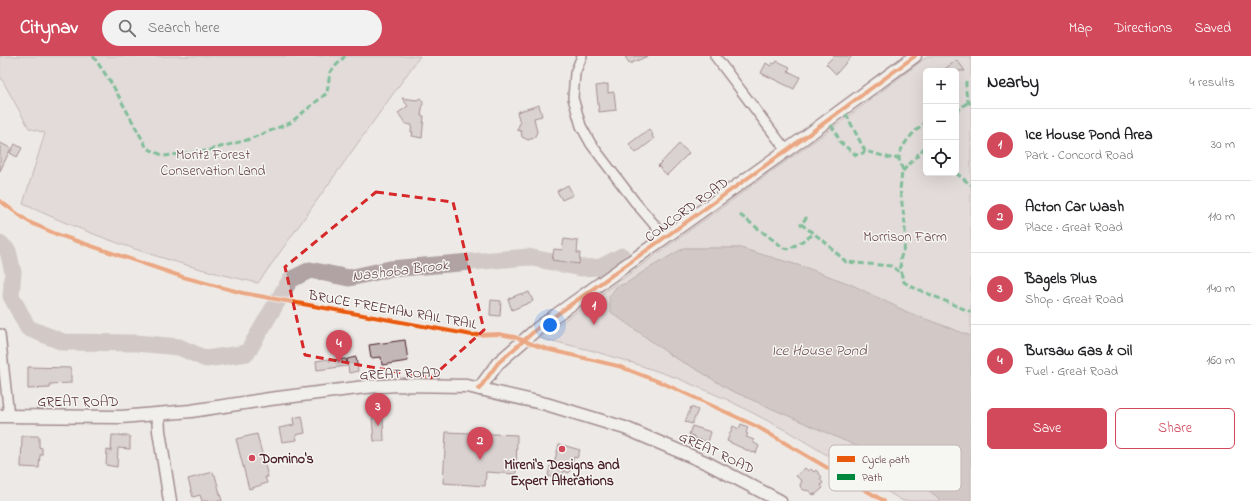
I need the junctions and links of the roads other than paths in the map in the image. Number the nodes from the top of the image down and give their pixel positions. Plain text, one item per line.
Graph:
1 (582, 56) edge
2 (715, 56) edge
3 (915, 56) edge
4 (786, 150) junction
5 (665, 238) junction
6 (0, 334) edge
7 (479, 389) junction
8 (158, 414) junction
9 (5, 416) edge
10 (170, 501) edge
11 (780, 501) edge

1 - 5 street
2 - 4 street
3 - 4 main road, CONCORD ROAD
4 - 5 main road, CONCORD ROAD
5 - 7 main road, CONCORD ROAD
6 - 9 street
7 - 8 main road, GREAT ROAD
7 - 11 main road, GREAT ROAD
8 - 9 main road, GREAT ROAD
8 - 10 main road

